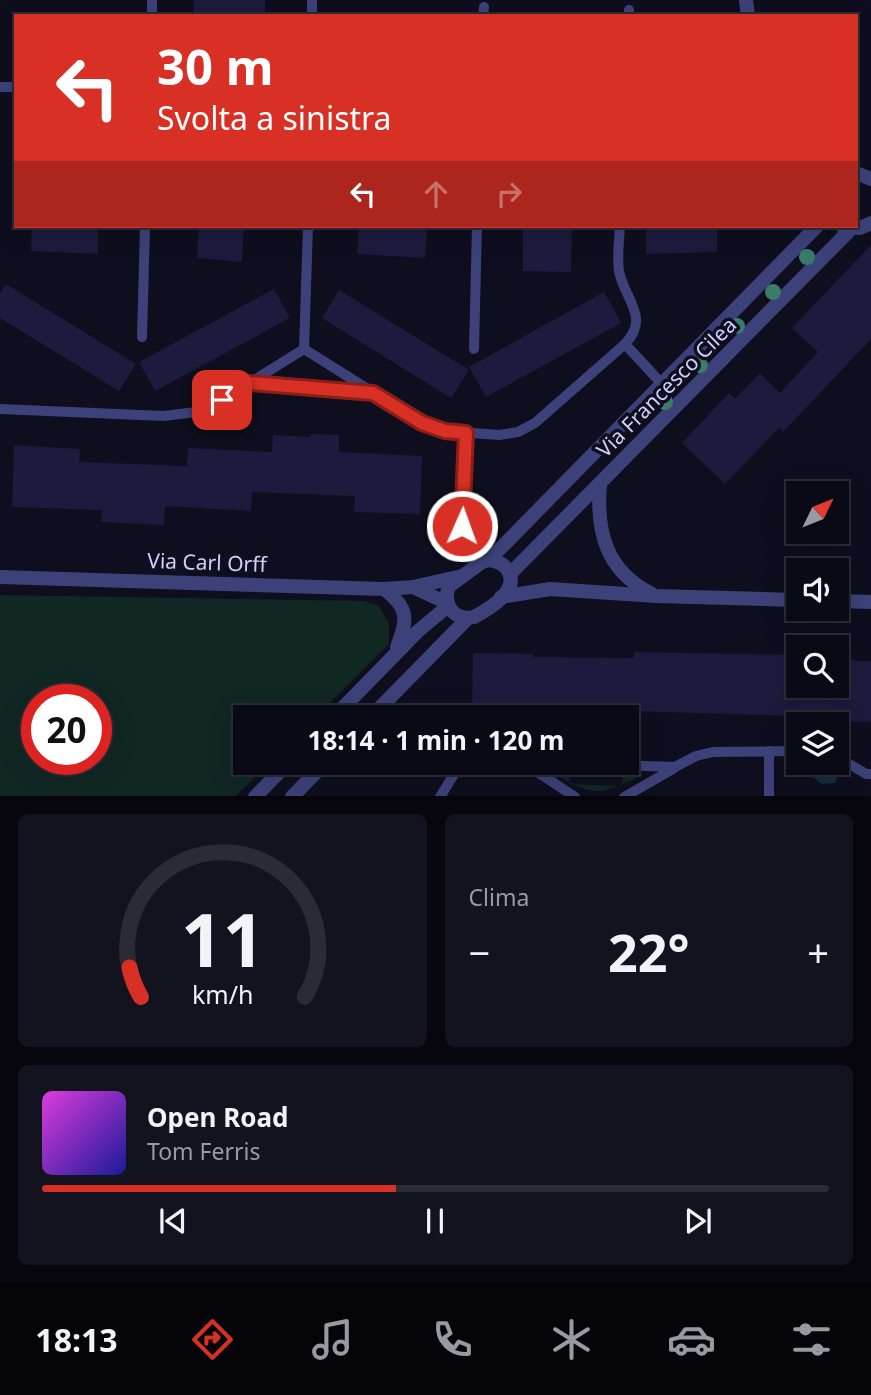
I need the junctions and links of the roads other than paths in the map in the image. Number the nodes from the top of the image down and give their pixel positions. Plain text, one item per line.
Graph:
1 (145, 228) edge
2 (308, 228) edge
3 (477, 228) edge
4 (620, 228) edge
5 (815, 228) edge
6 (845, 228) edge
7 (142, 337) dead end
8 (625, 344) junction
9 (304, 349) junction
10 (474, 349) dead end
11 (250, 383) junction
12 (662, 384) junction
13 (373, 393) junction
14 (0, 409) edge
15 (466, 433) junction
16 (600, 484) junction
17 (462, 526) dead end
18 (489, 560) junction
19 (510, 575) junction
20 (462, 576) junction
21 (0, 577) edge
22 (413, 587) junction
23 (384, 589) junction
24 (550, 589) junction
25 (656, 596) junction
26 (501, 597) junction
27 (786, 600) edge
28 (849, 602) edge
29 (871, 603) edge
30 (448, 604) junction
31 (468, 618) junction
32 (394, 655) junction
33 (345, 705) edge
34 (383, 705) edge
35 (769, 751) junction
36 (786, 751) edge
37 (849, 763) edge
38 (639, 766) edge
39 (675, 768) junction
40 (276, 775) edge
41 (313, 775) edge
42 (453, 775) edge
43 (543, 775) edge
44 (869, 775) edge
45 (255, 796) edge
46 (292, 796) edge
47 (440, 796) edge
48 (575, 796) edge
49 (624, 796) edge
50 (769, 796) edge

1 - 7 lane
2 - 9 lane
3 - 10 lane
4 - 8 lane
5 - 12 street, Via Francesco Cilea
6 - 16 street, Via Francesco Cilea
8 - 12 lane
8 - 15 lane
9 - 11 lane
9 - 13 lane
11 - 13 lane
11 - 14 lane
12 - 18 street, Via Francesco Cilea
13 - 15 lane
15 - 17 lane
16 - 19 street, Via Francesco Cilea
16 - 25 street
18 - 19 street
18 - 20 street, Via Francesco Cilea
19 - 24 street
19 - 26 street, Via Francesco Cilea
20 - 22 street, Via Carl Orff
20 - 30 street
21 - 23 street, Via Carl Orff
22 - 23 street, Via Carl Orff
22 - 30 street, Via Carl Orff
23 - 32 street
24 - 25 street
24 - 26 street
25 - 27 street
26 - 31 street
28 - 29 street
30 - 31 street
30 - 32 street
31 - 34 street
32 - 33 street
35 - 36 lane
35 - 39 lane
35 - 50 lane
37 - 44 lane
38 - 39 lane
39 - 49 lane
40 - 45 street
41 - 46 street
42 - 47 lane
43 - 48 lane

